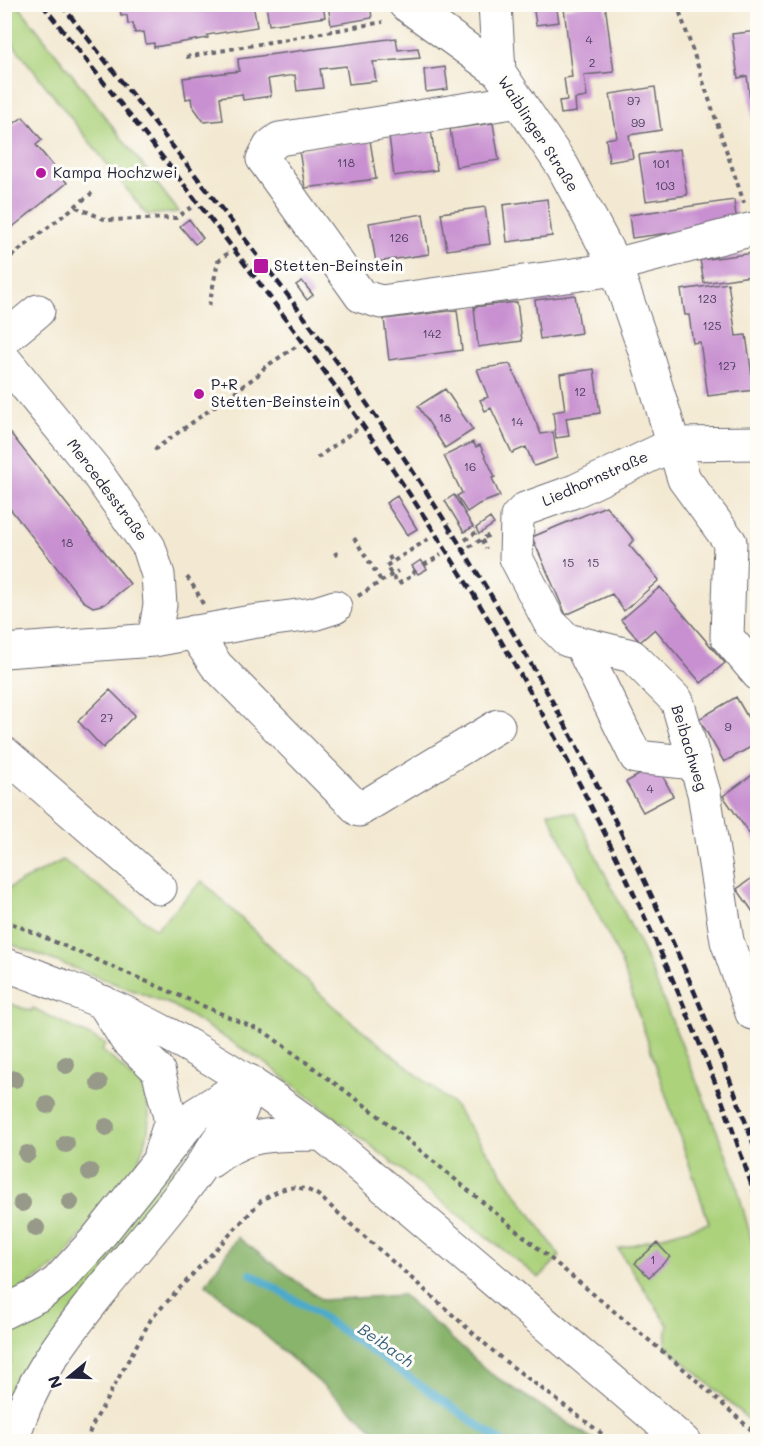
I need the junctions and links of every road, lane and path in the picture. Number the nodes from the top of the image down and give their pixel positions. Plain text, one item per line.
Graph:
1 (495, 4) edge
2 (677, 4) edge
3 (412, 10) edge
4 (186, 57) dead end
5 (499, 72) junction
6 (519, 101) junction
7 (92, 193) dead end
8 (76, 207) junction
9 (192, 207) dead end
10 (753, 229) joint
11 (228, 253) dead end
12 (4, 262) edge
13 (615, 267) junction
14 (209, 306) dead end
15 (38, 311) dead end
16 (4, 339) edge
17 (297, 346) dead end
18 (4, 359) edge
19 (357, 429) dead end
20 (758, 443) edge
21 (674, 444) junction
22 (154, 450) dead end
23 (317, 458) dead end
24 (518, 517) joint
25 (478, 531) dead end
26 (487, 536) dead end
27 (354, 538) dead end
28 (430, 538) dead end
29 (465, 540) dead end
30 (482, 540) junction
31 (469, 547) dead end
32 (486, 549) dead end
33 (335, 552) dead end
34 (441, 555) dead end
35 (389, 556) dead end
36 (339, 560) dead end
37 (392, 562) junction
38 (424, 565) dead end
39 (415, 570) dead end
40 (398, 571) dead end
41 (392, 575) junction
42 (382, 582) junction
43 (335, 607) joint
44 (194, 632) junction
45 (154, 640) junction
46 (581, 645) junction
47 (4, 651) edge
48 (758, 674) edge
49 (498, 726) dead end
50 (4, 753) edge
51 (695, 763) junction
52 (160, 888) dead end
53 (4, 920) edge
54 (4, 965) edge
55 (104, 1002) junction
56 (758, 1007) edge
57 (249, 1081) junction
58 (322, 1134) junction
59 (157, 1162) junction
60 (198, 1172) junction
61 (4, 1312) edge
62 (758, 1436) edge
63 (12, 1442) edge
64 (86, 1442) edge
65 (613, 1442) edge
66 (684, 1442) edge

1 - 5 main road
2 - 10 path
3 - 4 path
3 - 5 main road, Waiblinger Straße
5 - 6 main road, Waiblinger Straße
6 - 13 main road, Waiblinger Straße
6 - 13 main road
7 - 8 path
8 - 9 path
8 - 12 path
10 - 13 main road
11 - 14 path
13 - 21 main road, Waiblinger Straße
15 - 16 main road
17 - 22 path
18 - 45 main road, Mercedesstraße
19 - 23 path
20 - 21 main road, Liedhornstraße
21 - 24 main road, Liedhornstraße
21 - 48 main road
24 - 46 main road, Beibachweg
25 - 29 path
26 - 30 path
27 - 42 path
28 - 37 path
30 - 31 path
30 - 32 path
33 - 36 path
34 - 38 path
35 - 37 path
37 - 41 path
39 - 41 path
40 - 41 path
41 - 42 path
42 - 43 path
43 - 44 main road
44 - 45 main road
44 - 49 main road
45 - 47 main road
46 - 51 main road, Beibachweg
46 - 51 main road
50 - 52 main road
51 - 56 main road, Beibachweg
53 - 62 path
54 - 55 main road
55 - 57 main road
55 - 59 main road
57 - 58 main road
57 - 59 main road
57 - 60 main road
58 - 60 main road
58 - 66 main road
59 - 61 main road
60 - 63 main road
64 - 65 path

